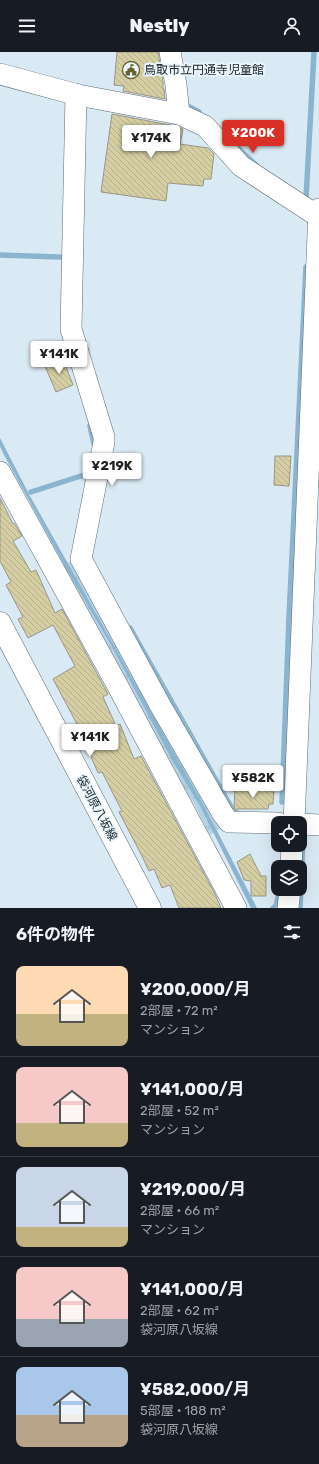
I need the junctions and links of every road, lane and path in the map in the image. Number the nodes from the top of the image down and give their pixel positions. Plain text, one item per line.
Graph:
1 (170, 52) edge
2 (0, 74) edge
3 (76, 94) junction
4 (179, 114) junction
5 (319, 209) edge
6 (319, 216) edge
7 (0, 472) edge
8 (0, 623) edge
9 (294, 816) edge
10 (271, 823) edge
11 (307, 824) edge
12 (319, 824) edge
13 (289, 896) edge
14 (150, 908) edge
15 (236, 908) edge
16 (288, 908) edge

1 - 4 street
2 - 3 street
3 - 4 street
3 - 10 street
4 - 6 street
5 - 6 street
6 - 9 street
7 - 15 street
8 - 14 main road, 袋河原八坂線
11 - 12 street
13 - 16 street

